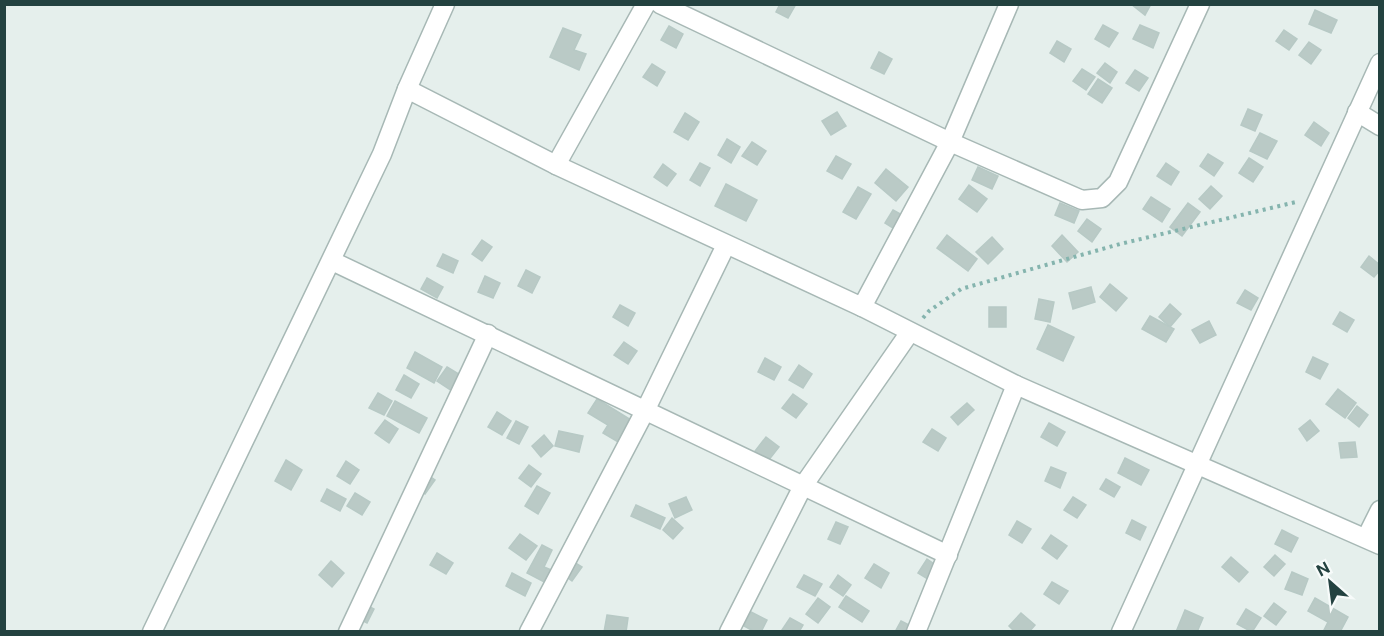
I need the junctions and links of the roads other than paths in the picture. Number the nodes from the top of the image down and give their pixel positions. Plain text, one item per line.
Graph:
1 (444, 4) edge
2 (646, 4) edge
3 (660, 4) edge
4 (1009, 4) edge
5 (1200, 4) edge
6 (1380, 63) edge
7 (407, 89) junction
8 (1357, 112) junction
9 (1380, 126) edge
10 (950, 142) junction
11 (556, 165) junction
12 (726, 245) junction
13 (332, 261) junction
14 (862, 307) junction
15 (910, 332) junction
16 (488, 334) junction
17 (1016, 385) junction
18 (645, 411) junction
19 (1197, 464) junction
20 (803, 486) junction
21 (1380, 510) edge
22 (1373, 542) edge
23 (948, 555) junction
24 (736, 629) edge
25 (1125, 630) edge
26 (152, 632) edge
27 (348, 632) edge
28 (529, 632) edge
29 (916, 632) edge

1 - 7 street
2 - 11 street
3 - 10 street
4 - 10 street
5 - 10 street
6 - 8 street
7 - 11 street
7 - 13 street
8 - 9 street
8 - 19 street
10 - 14 street
11 - 12 street
12 - 14 street
12 - 18 street
13 - 16 street
13 - 26 street
14 - 15 street
15 - 17 street
15 - 20 street
16 - 18 street
16 - 27 street
17 - 19 street
17 - 23 street
18 - 20 street
18 - 28 street
19 - 22 street
19 - 25 street
20 - 23 street
20 - 24 street
21 - 22 street
23 - 29 street

